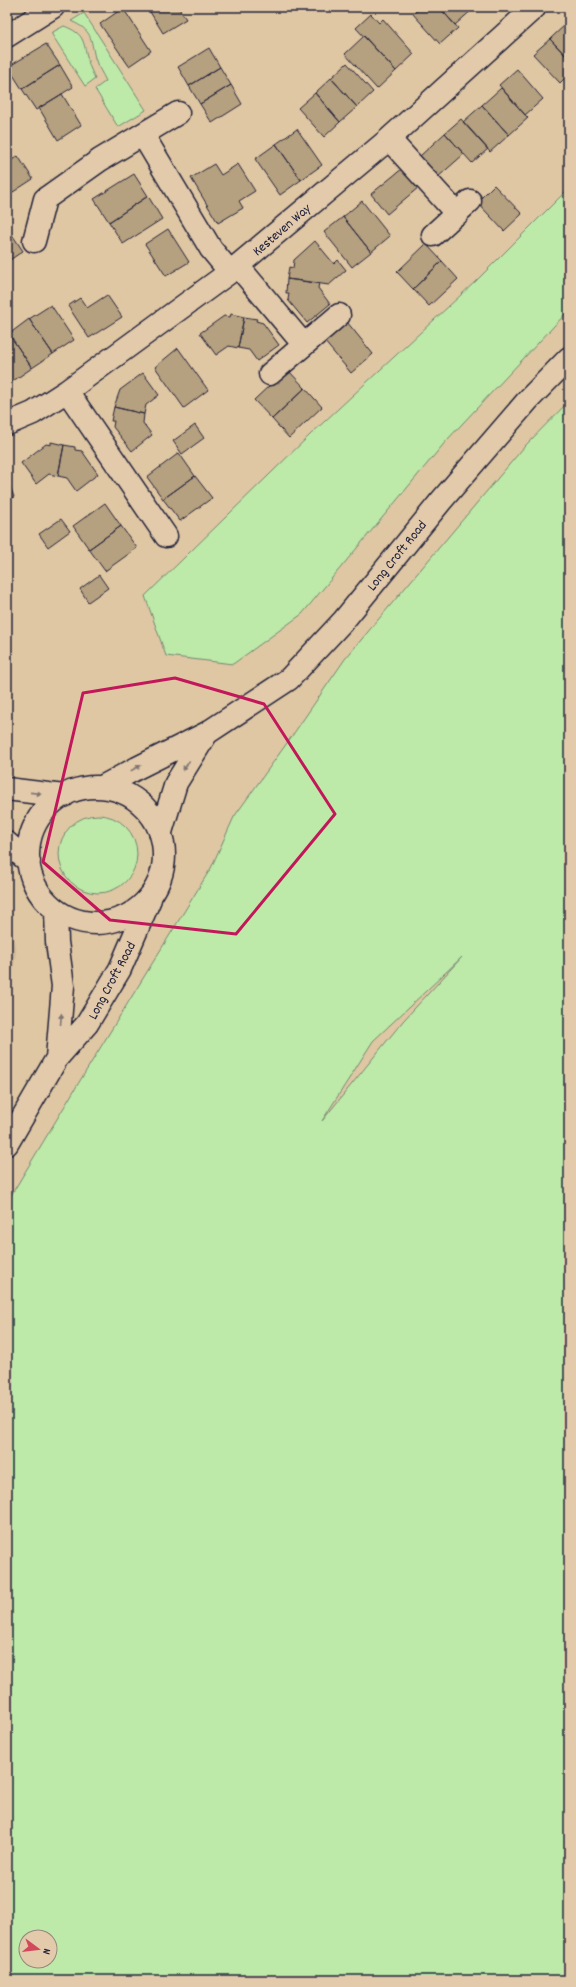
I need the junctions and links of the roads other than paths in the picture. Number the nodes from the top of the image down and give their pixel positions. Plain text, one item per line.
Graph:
1 (53, 7) edge
2 (535, 7) edge
3 (7, 36) edge
4 (178, 113) dead end
5 (143, 135) junction
6 (389, 139) junction
7 (434, 235) dead end
8 (34, 241) dead end
9 (234, 269) junction
10 (339, 315) dead end
11 (304, 345) junction
12 (569, 358) edge
13 (270, 374) dead end
14 (67, 391) junction
15 (7, 424) edge
16 (166, 536) dead end
17 (207, 733) junction
18 (102, 787) junction
19 (7, 789) edge
20 (64, 796) junction
21 (161, 832) junction
22 (7, 843) edge
23 (29, 862) junction
24 (152, 895) junction
25 (56, 911) junction
26 (57, 1058) junction
27 (7, 1144) edge

1 - 3 street
2 - 6 street, Kesteven Way
4 - 5 street
5 - 8 street
5 - 9 street
6 - 7 street
6 - 9 street, Kesteven Way
9 - 11 street
9 - 14 street, Kesteven Way
10 - 11 street
11 - 13 street
12 - 17 street, Long Croft Road
14 - 15 street, Kesteven Way
14 - 16 street
18 -> 17 street, Long Croft Road
17 -> 21 street, Long Croft Road
18 - 20 street
18 - 21 street
19 -> 20 street
20 - 23 street
21 - 24 street
22 - 23 street
23 - 25 street
24 - 25 street
24 - 26 street, Long Croft Road
26 -> 25 street, Long Croft Road
26 - 27 street, Long Croft Road

